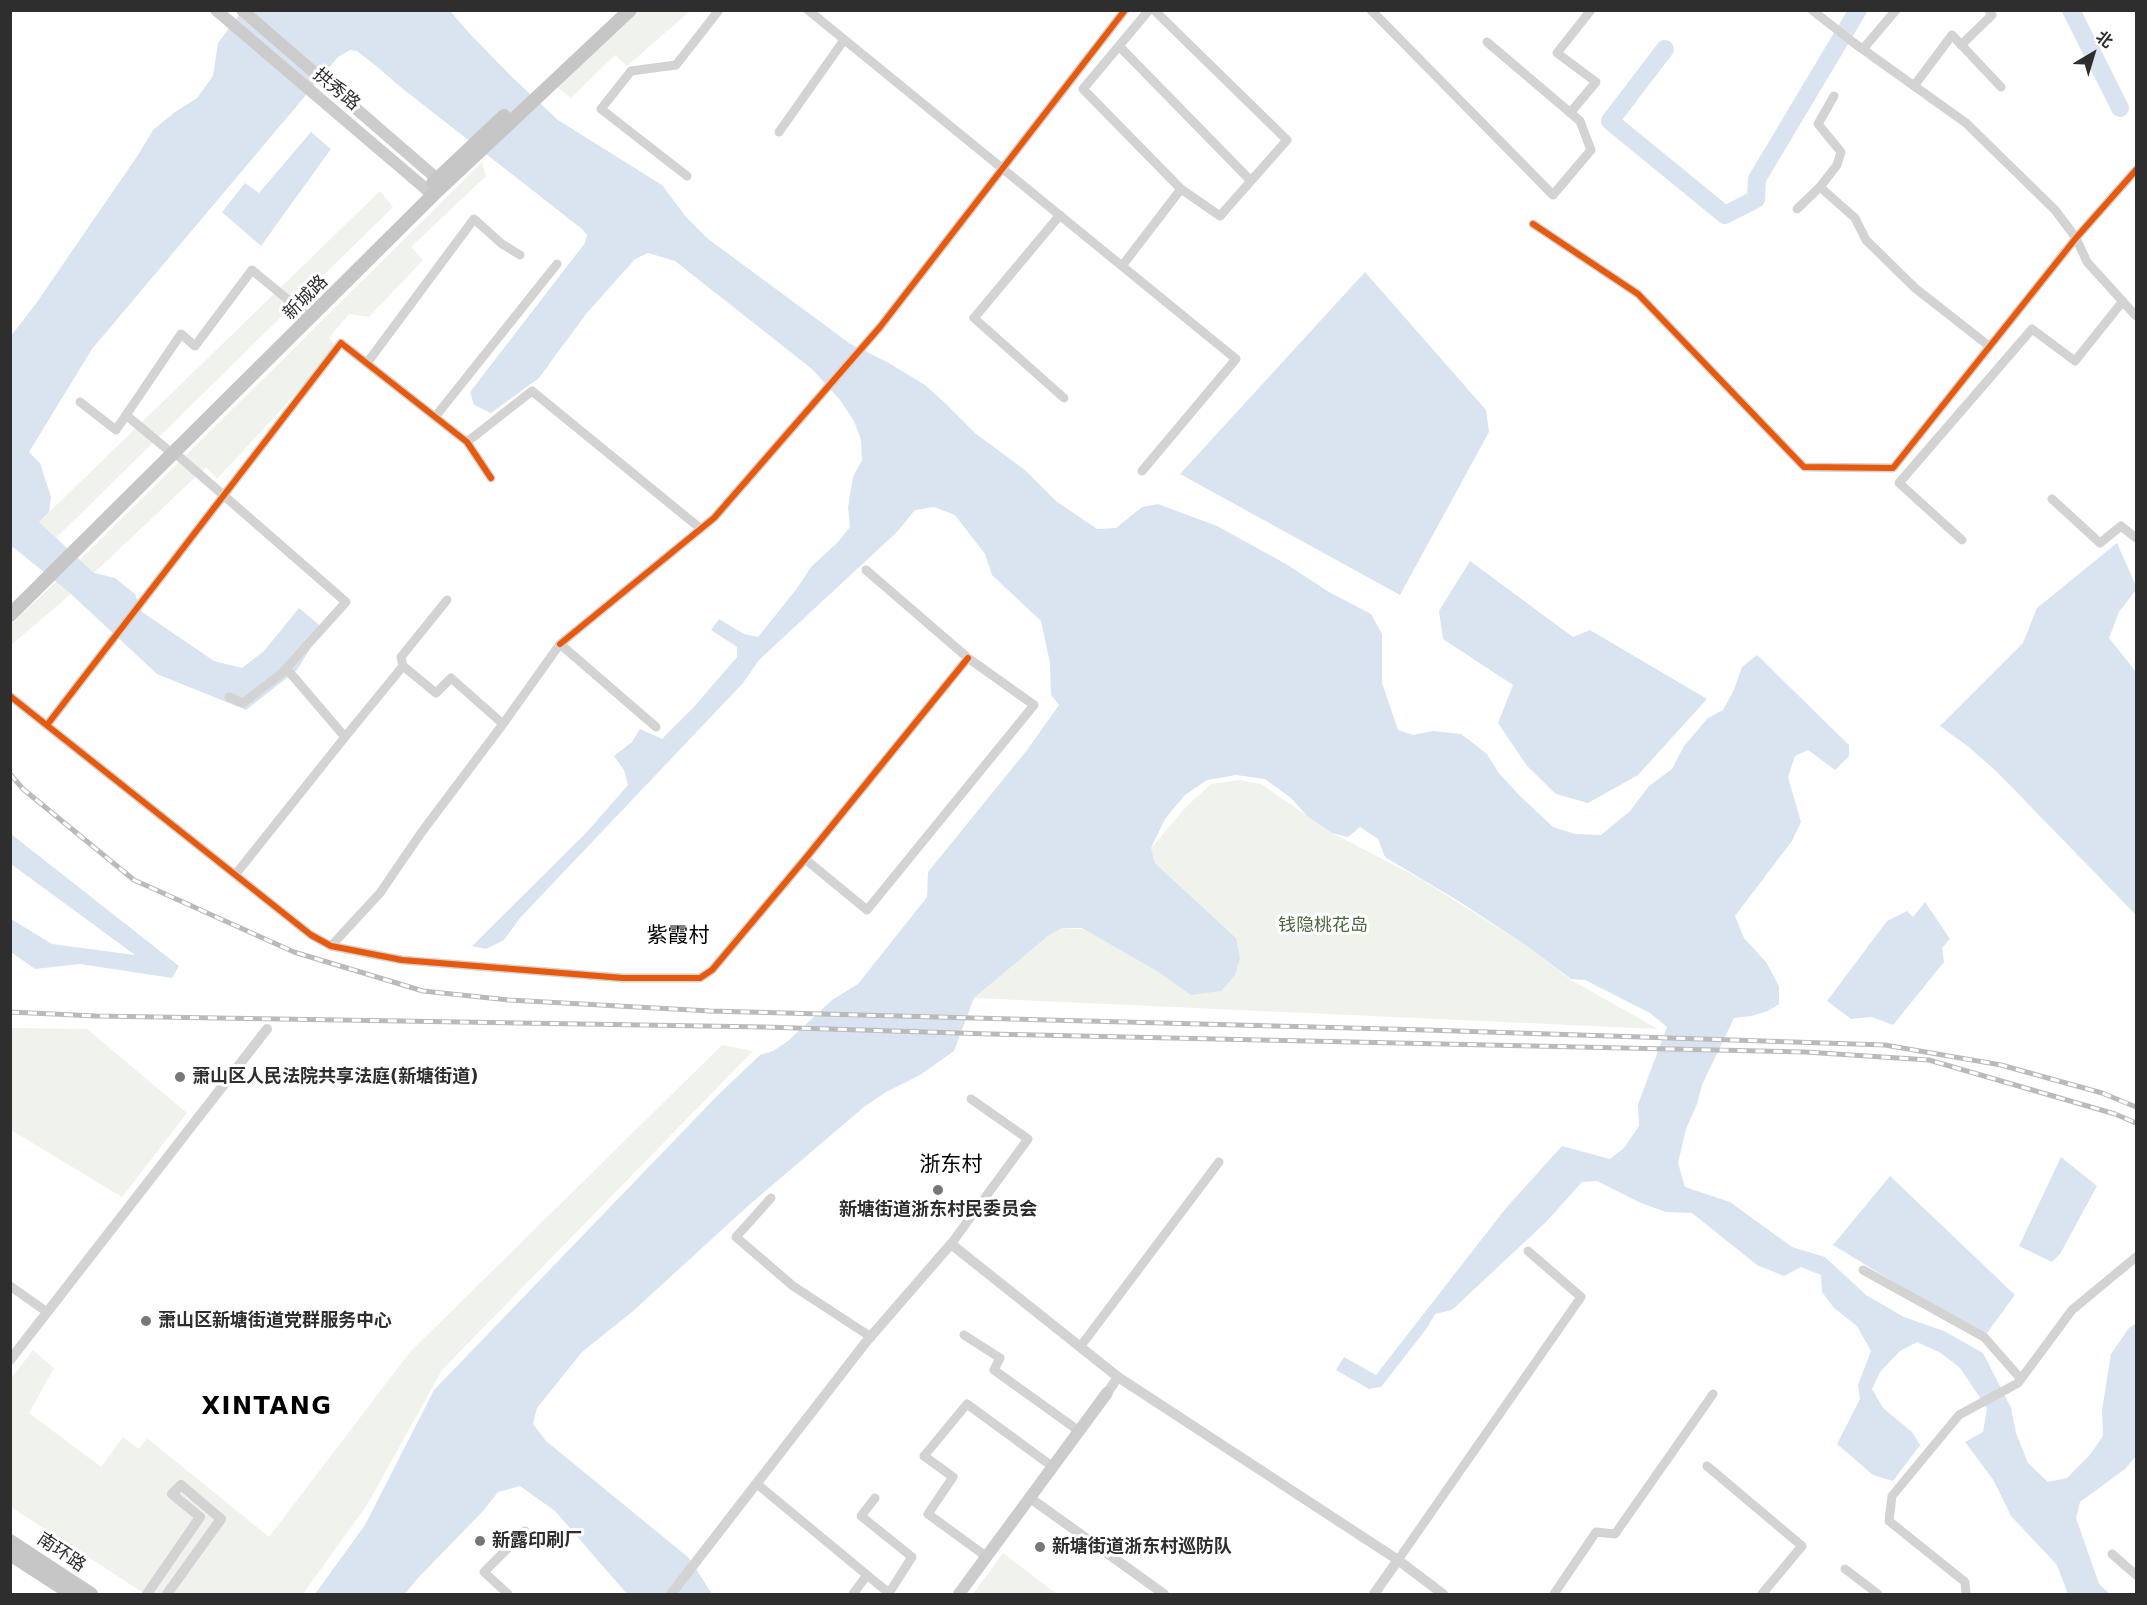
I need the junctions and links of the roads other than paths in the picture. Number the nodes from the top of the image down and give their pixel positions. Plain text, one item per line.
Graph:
1 (242, 10) edge
2 (618, 10) edge
3 (630, 10) edge
4 (719, 10) edge
5 (808, 10) edge
6 (1125, 10) edge
7 (1149, 10) edge
8 (1154, 10) edge
9 (1371, 10) edge
10 (1591, 10) edge
11 (1896, 10) edge
12 (1989, 10) edge
13 (217, 11) edge
14 (1813, 11) edge
15 (844, 40) junction
16 (1487, 42) dead end
17 (1961, 45) junction
18 (1119, 46) junction
19 (1863, 49) junction
20 (1914, 86) junction
21 (2001, 87) dead end
22 (536, 92) junction
23 (1834, 96) dead end
24 (1570, 113) junction
25 (780, 132) dead end
26 (1003, 169) junction
27 (2136, 170) edge
28 (687, 176) dead end
29 (1251, 181) junction
30 (441, 182) junction
31 (1820, 187) junction
32 (1181, 189) junction
33 (430, 192) junction
34 (1797, 209) dead end
35 (1060, 215) junction
36 (1533, 224) dead end
37 (2076, 238) junction
38 (520, 255) dead end
39 (557, 264) dead end
40 (1122, 266) junction
41 (2123, 301) junction
42 (304, 314) junction
43 (2136, 316) edge
44 (1989, 346) junction
45 (367, 363) junction
46 (1064, 398) dead end
47 (80, 402) dead end
48 (126, 415) junction
49 (435, 417) junction
50 (467, 442) junction
51 (171, 451) junction
52 (1142, 471) dead end
53 (491, 478) dead end
54 (225, 495) junction
55 (2052, 499) dead end
56 (701, 528) junction
57 (2136, 538) edge
58 (1962, 540) dead end
59 (867, 570) dead end
60 (447, 600) dead end
61 (10, 604) edge
62 (10, 615) edge
63 (560, 644) junction
64 (968, 658) junction
65 (403, 666) junction
66 (286, 668) junction
67 (10, 696) edge
68 (229, 697) dead end
69 (503, 724) junction
70 (47, 725) junction
71 (656, 727) dead end
72 (345, 737) junction
73 (805, 859) junction
74 (236, 875) junction
75 (331, 946) junction
76 (267, 1029) dead end
77 (971, 1099) dead end
78 (1218, 1162) dead end
79 (771, 1198) dead end
80 (951, 1244) junction
81 (1528, 1251) dead end
82 (2136, 1257) edge
83 (1863, 1270) dead end
84 (10, 1286) edge
85 (47, 1312) junction
86 (964, 1335) dead end
87 (871, 1337) junction
88 (1080, 1347) junction
89 (10, 1360) edge
90 (1118, 1377) junction
91 (2021, 1379) junction
92 (1107, 1393) joint
93 (1713, 1394) dead end
94 (1079, 1431) junction
95 (1707, 1466) dead end
96 (1053, 1467) junction
97 (758, 1484) junction
98 (875, 1498) dead end
99 (1030, 1498) junction
100 (525, 1531) dead end
101 (10, 1541) edge
102 (10, 1554) edge
103 (2112, 1554) dead end
104 (987, 1557) junction
105 (1398, 1560) junction
106 (1845, 1569) dead end
107 (867, 1575) junction
108 (2136, 1575) edge
109 (70, 1594) edge
110 (91, 1594) edge
111 (147, 1594) edge
112 (167, 1594) edge
113 (508, 1594) edge
114 (671, 1594) edge
115 (853, 1594) edge
116 (889, 1594) edge
117 (959, 1594) edge
118 (1164, 1594) edge
119 (1374, 1594) edge
120 (1443, 1594) edge
121 (1554, 1594) edge
122 (1762, 1594) edge
123 (1878, 1594) edge
124 (1966, 1594) edge

1 - 30 main road, 拱秀路
2 - 22 main road, 新城路
3 - 22 main road, 新城路
4 - 28 street
5 - 15 street
6 - 26 street
7 - 18 street
8 - 29 street
9 - 24 street
10 - 24 street
11 - 19 street
12 - 17 street
13 - 33 main road, 拱秀路
14 - 19 street
15 - 25 street
15 - 26 street
16 - 24 street
17 - 20 street
17 - 21 street
18 - 29 street
18 - 32 street
19 - 20 street
20 - 37 street
22 - 30 main road, 新城路
23 - 31 street
26 - 35 street
26 - 56 street
27 - 37 street
29 - 32 street
30 - 33 main road, 新城路
31 - 34 street
31 - 44 street
32 - 40 street
33 - 42 main road, 新城路
33 - 51 main road, 新城路
35 - 40 street
35 - 46 street
36 - 44 street
37 - 41 street
37 - 44 street
38 - 45 street
39 - 49 street
40 - 52 street
41 - 43 street
41 - 58 street
42 - 48 street
42 - 51 main road, 新城路
45 - 49 street
45 - 54 street
47 - 48 street
48 - 51 street
49 - 50 street
50 - 53 street
50 - 56 street
51 - 54 street
51 - 61 main road, 新城路
51 - 62 main road, 新城路
54 - 66 street
54 - 70 street
55 - 57 street
56 - 63 street
59 - 64 street
60 - 65 street
63 - 69 street
63 - 71 street
64 - 73 street
64 - 73 street
65 - 69 street
65 - 72 street
66 - 68 street
66 - 72 street
67 - 70 street
69 - 75 street
70 - 74 street
72 - 74 street
73 - 75 street
74 - 75 street
76 - 85 street
77 - 80 street
78 - 88 street
79 - 87 street
80 - 87 street
80 - 88 street
81 - 105 street
82 - 91 street
83 - 91 street
84 - 85 street
85 - 89 street
86 - 94 street
87 - 97 street
88 - 90 street
90 - 92 street
90 - 105 street
91 - 124 street
92 - 94 main road
93 - 121 street
94 - 96 main road
95 - 122 street
96 - 99 main road
96 - 104 street
97 - 107 street
97 - 114 street
98 - 116 street
99 - 104 main road
99 - 118 street
100 - 113 street
101 - 110 main road, 南环路
102 - 109 main road, 南环路
103 - 108 street
104 - 117 main road
105 - 119 street
105 - 120 street
106 - 123 street
107 - 115 street
107 - 116 street
111 - 112 street

